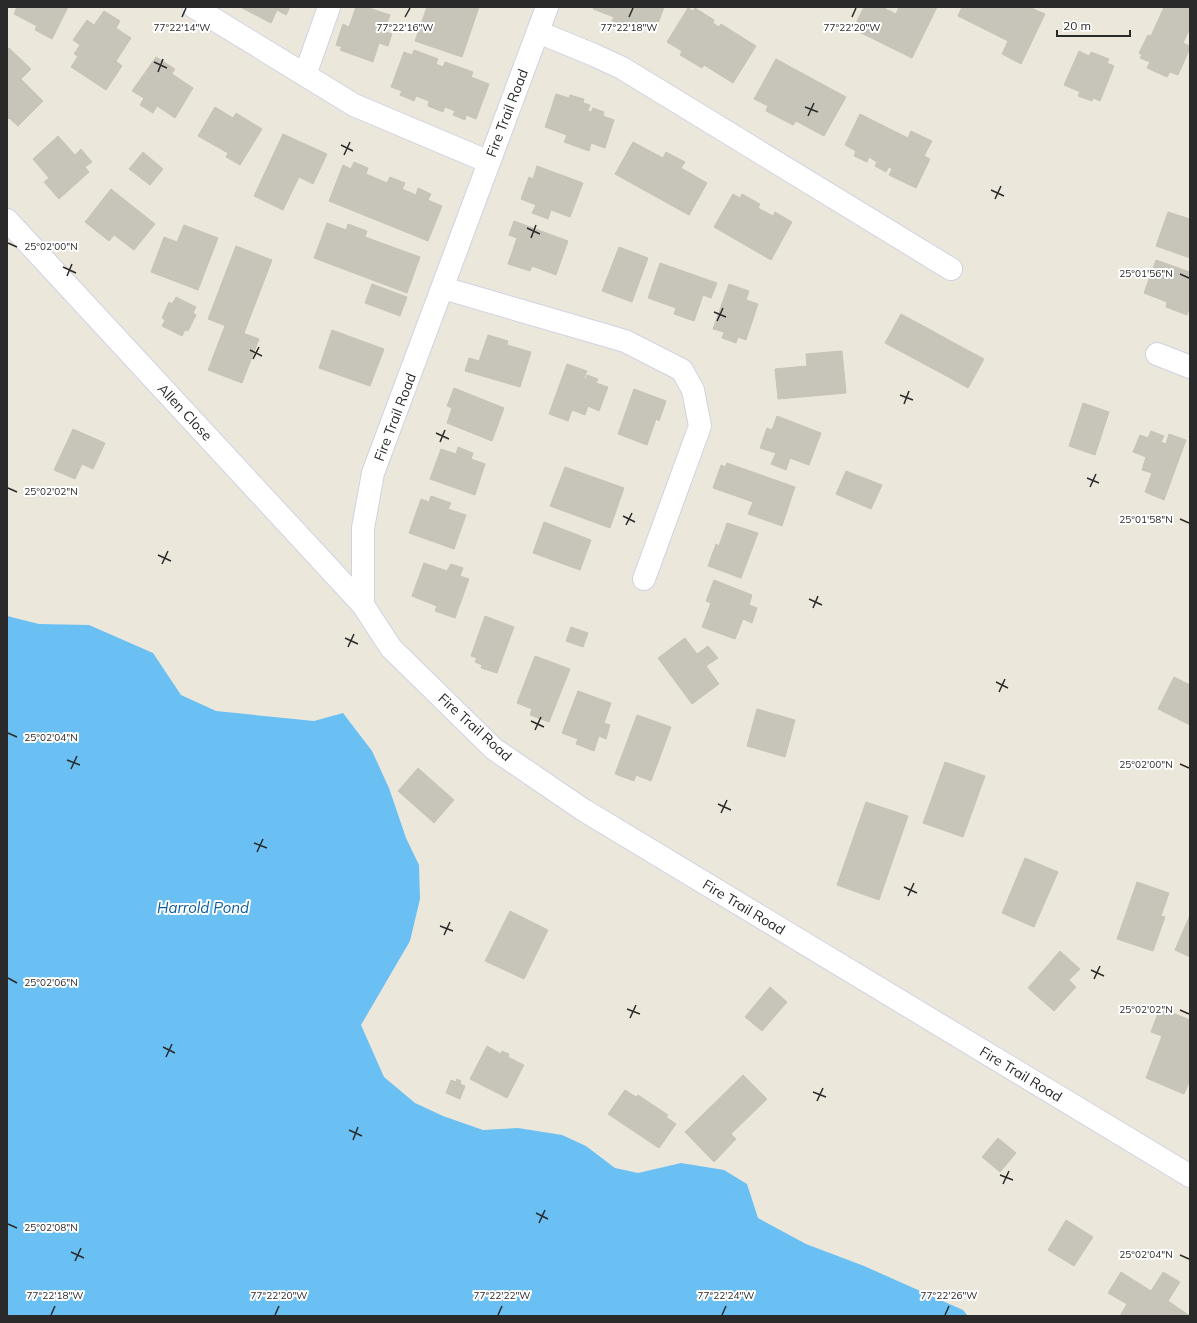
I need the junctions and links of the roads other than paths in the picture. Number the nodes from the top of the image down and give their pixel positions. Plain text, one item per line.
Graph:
1 (194, 7) edge
2 (329, 7) edge
3 (547, 7) edge
4 (538, 32) junction
5 (305, 75) junction
6 (489, 162) junction
7 (7, 220) edge
8 (951, 269) dead end
9 (443, 288) junction
10 (1157, 354) dead end
11 (1190, 367) edge
12 (644, 579) dead end
13 (363, 604) junction
14 (1190, 1176) edge

1 - 5 street
2 - 5 street
3 - 4 street, Fire Trail Road
4 - 6 street, Fire Trail Road
4 - 8 street
5 - 6 street
6 - 9 street, Fire Trail Road
7 - 13 street, Allen Close
9 - 12 street
9 - 13 street, Fire Trail Road
10 - 11 street
13 - 14 street, Fire Trail Road

